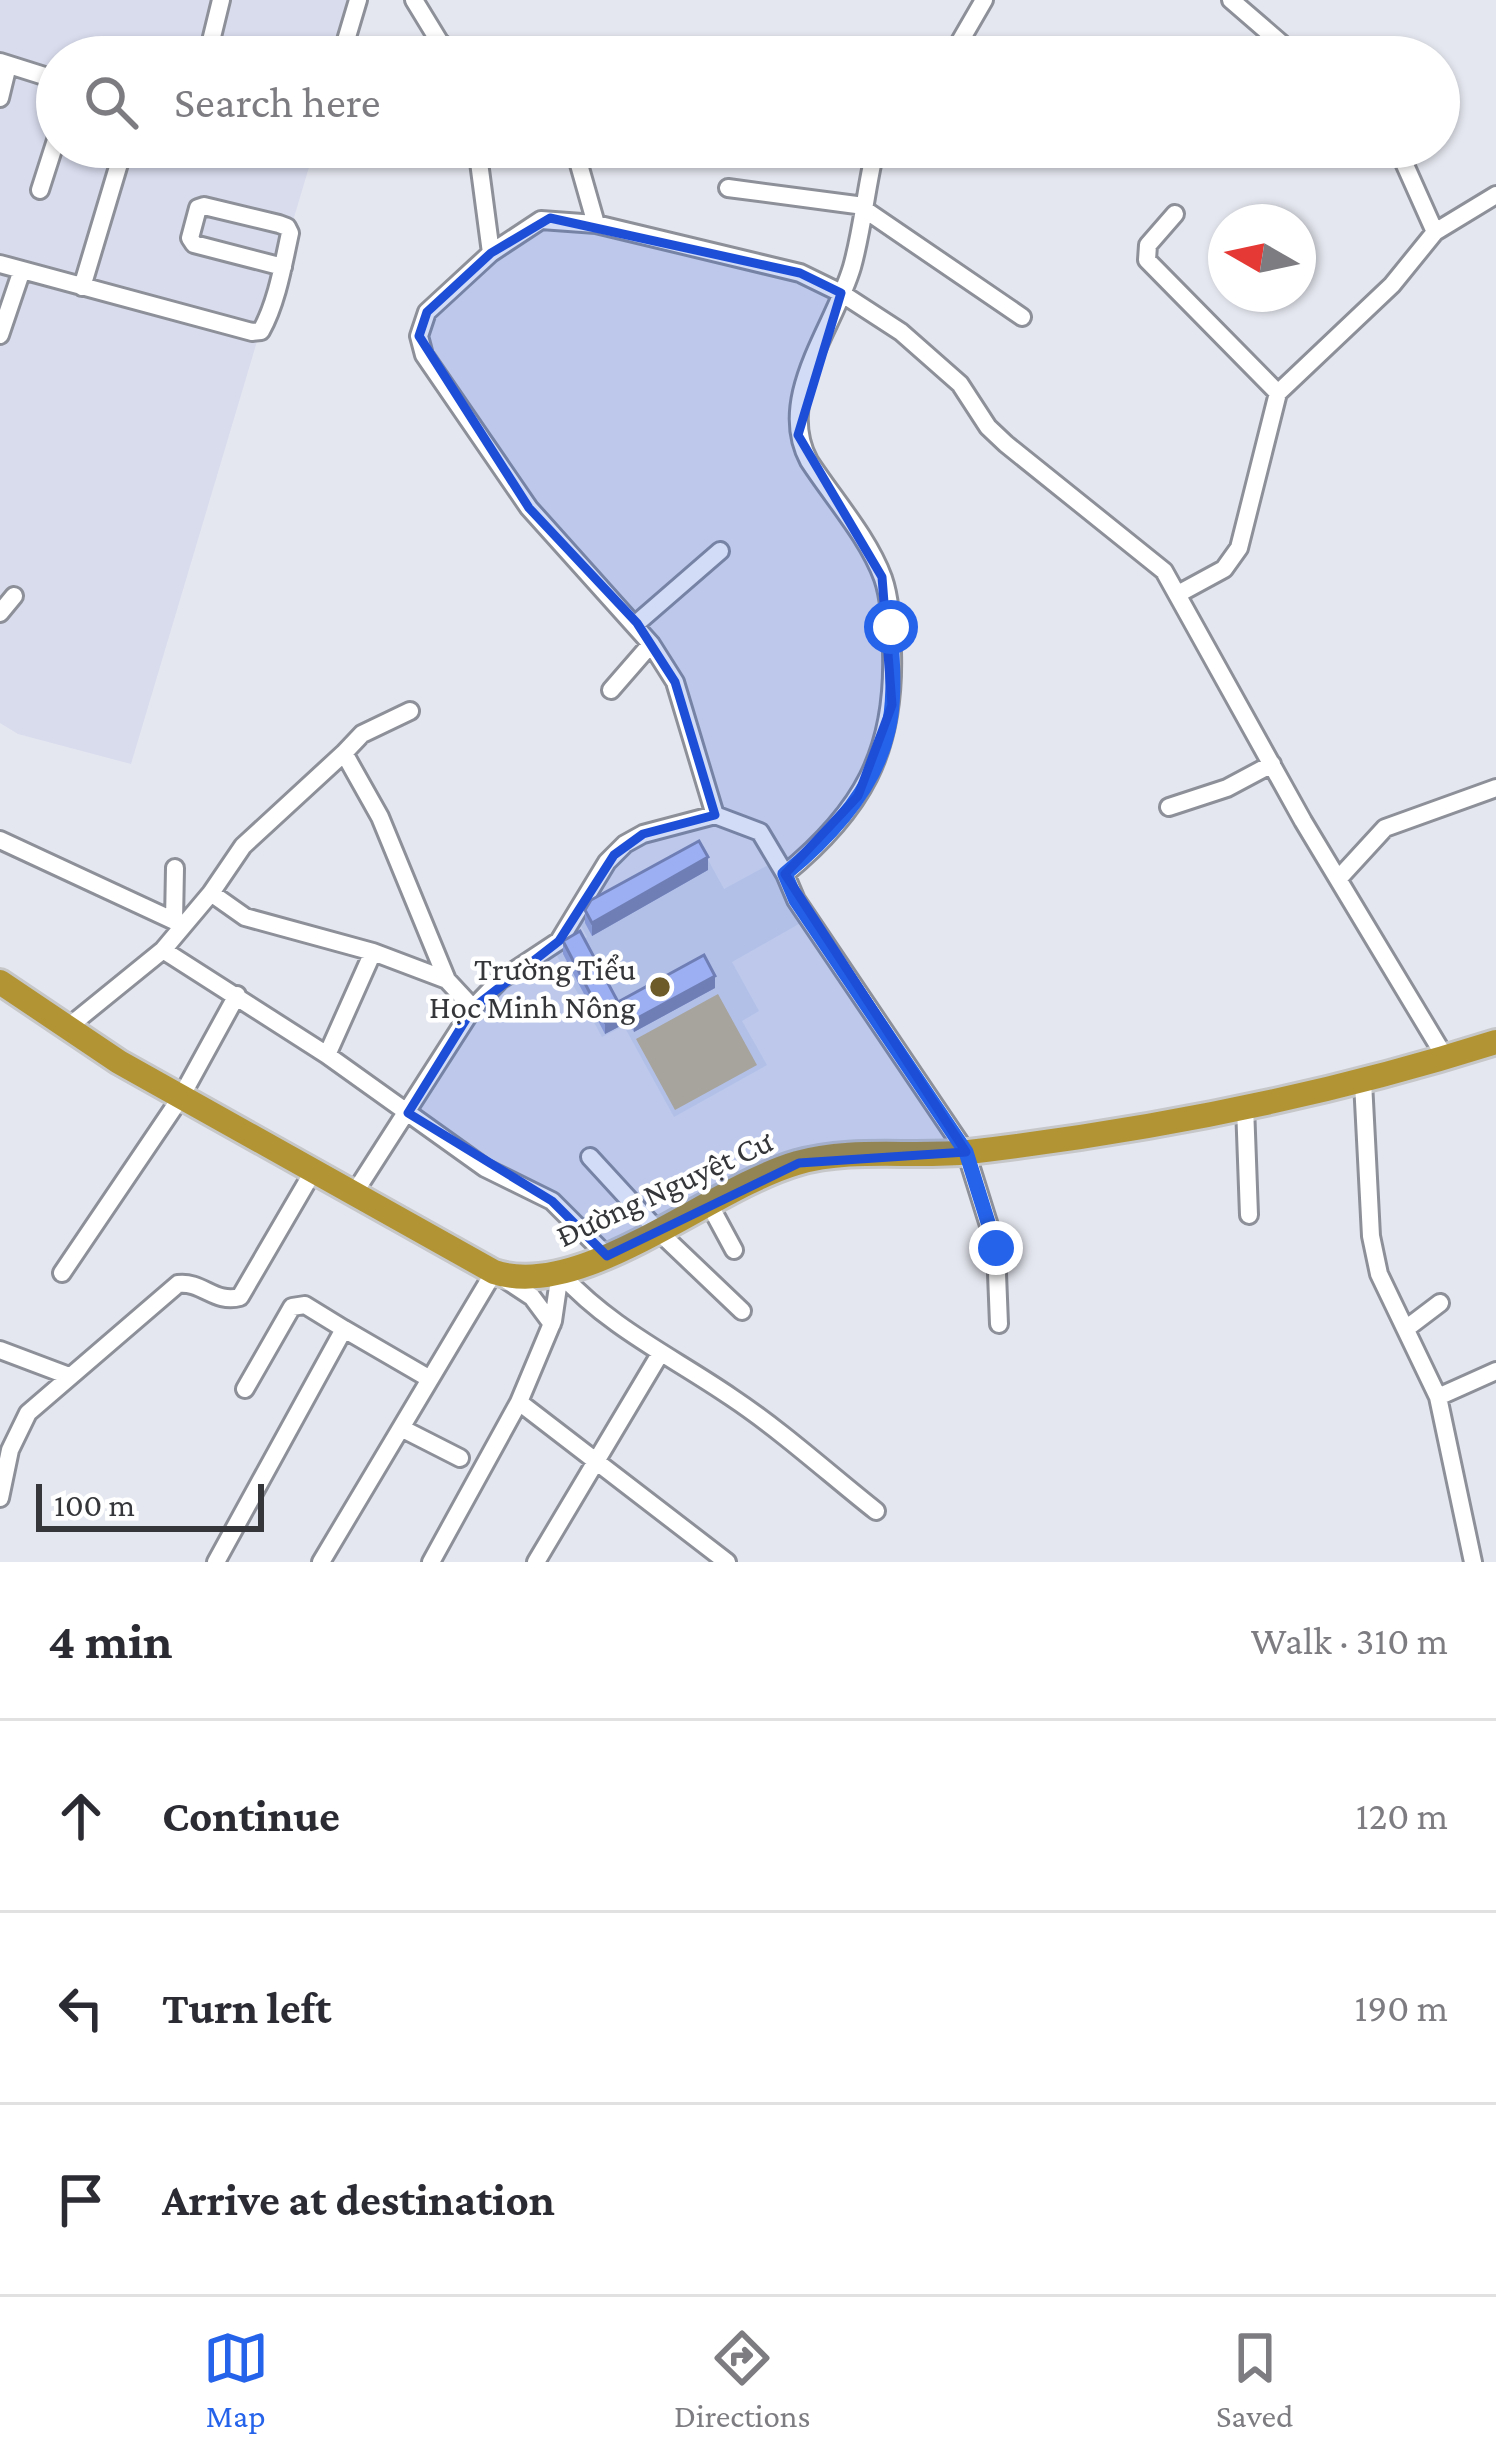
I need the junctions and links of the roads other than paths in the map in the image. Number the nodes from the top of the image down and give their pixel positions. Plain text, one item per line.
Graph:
1 (221, 0) edge
2 (358, 0) edge
3 (414, 0) edge
4 (984, 0) edge
5 (1232, 0) edge
6 (212, 36) edge
7 (347, 36) edge
8 (436, 36) edge
9 (964, 36) edge
10 (1273, 36) edge
11 (4, 64) edge
12 (36, 74) edge
13 (0, 98) edge
14 (47, 168) edge
15 (118, 168) edge
16 (480, 168) edge
17 (580, 168) edge
18 (872, 168) edge
19 (1407, 168) edge
20 (728, 188) dead end
21 (40, 190) dead end
22 (1496, 195) edge
23 (864, 207) junction
24 (1175, 214) dead end
25 (596, 224) junction
26 (1436, 232) junction
27 (491, 253) junction
28 (0, 264) edge
29 (283, 267) junction
30 (22, 270) junction
31 (82, 287) junction
32 (841, 293) junction
33 (1022, 317) dead end
34 (0, 334) edge
35 (1278, 393) junction
36 (720, 551) dead end
37 (1178, 594) junction
38 (14, 596) dead end
39 (0, 613) edge
40 (637, 623) junction
41 (651, 644) junction
42 (611, 690) dead end
43 (410, 710) dead end
44 (344, 753) junction
45 (1272, 764) junction
46 (1496, 788) edge
47 (1169, 807) dead end
48 (715, 815) junction
49 (0, 840) edge
50 (175, 868) dead end
51 (785, 874) junction
52 (1340, 877) junction
53 (211, 893) junction
54 (179, 923) junction
55 (163, 950) junction
56 (373, 952) junction
57 (447, 980) junction
58 (0, 982) edge
59 (238, 995) junction
60 (473, 1008) junction
61 (67, 1028) junction
62 (1496, 1042) edge
63 (327, 1054) junction
64 (1445, 1058) junction
65 (1363, 1082) junction
66 (181, 1097) junction
67 (1245, 1106) junction
68 (408, 1113) junction
69 (966, 1152) junction
70 (590, 1157) dead end
71 (314, 1171) junction
72 (355, 1192) junction
73 (708, 1202) junction
74 (1249, 1215) dead end
75 (657, 1230) junction
76 (734, 1250) dead end
77 (607, 1256) junction
78 (494, 1272) junction
79 (62, 1273) dead end
80 (560, 1273) junction
81 (1440, 1303) dead end
82 (742, 1311) dead end
83 (551, 1324) junction
84 (1000, 1324) dead end
85 (1407, 1328) junction
86 (344, 1329) junction
87 (0, 1350) edge
88 (660, 1354) junction
89 (1496, 1371) edge
90 (69, 1376) junction
91 (430, 1379) junction
92 (244, 1389) dead end
93 (1438, 1397) junction
94 (518, 1402) junction
95 (401, 1428) junction
96 (460, 1458) dead end
97 (595, 1462) junction
98 (0, 1498) edge
99 (876, 1511) dead end
100 (219, 1557) edge
101 (241, 1562) edge
102 (321, 1562) edge
103 (431, 1562) edge
104 (536, 1562) edge
105 (725, 1562) edge
106 (1473, 1562) edge

1 - 6 street
2 - 7 street
3 - 8 street
4 - 9 street
5 - 10 street
11 - 12 street
11 - 13 street
14 - 21 street
15 - 31 street
16 - 27 street
17 - 25 street
18 - 23 street
19 - 26 street
20 - 23 street
22 - 26 street
23 - 32 street
23 - 33 street
24 - 35 street
25 - 27 street
25 - 32 street
26 - 35 street
27 - 40 street
28 - 30 street
29 - 29 street
29 - 31 street
30 - 31 street
30 - 34 street
32 - 37 street
32 - 51 street
35 - 37 street
36 - 40 street
37 - 45 street
38 - 39 street
40 - 41 street
41 - 42 street
41 - 48 street
43 - 44 street
44 - 53 street
44 - 57 street
45 - 47 street
45 - 52 street
46 - 52 street
48 - 51 street
48 - 60 street
49 - 54 street
50 - 54 street
51 - 69 street
52 - 64 street
53 - 54 street
53 - 56 street
54 - 55 street
55 - 59 street
55 - 61 street
56 - 57 street
56 - 63 street
57 - 60 street
58 - 61 highway, Đường Nguyệt Cư
59 - 63 street
59 - 66 street
60 - 68 street
61 - 66 highway, Đường Nguyệt Cư
62 - 64 highway, Đường Nguyệt Cư
63 - 68 street
64 - 65 highway, Đường Nguyệt Cư
65 - 67 highway, Đường Nguyệt Cư
65 - 85 street
66 - 71 highway, Đường Nguyệt Cư
66 - 79 street
67 - 69 highway, Đường Nguyệt Cư
67 - 74 street
68 - 72 street
68 - 77 street
69 - 73 highway, Đường Nguyệt Cư
69 - 84 street
70 - 75 street
71 - 72 highway, Đường Nguyệt Cư
71 - 90 street
72 - 78 highway, Đường Nguyệt Cư
73 - 75 highway, Đường Nguyệt Cư
73 - 76 street
75 - 77 highway, Đường Nguyệt Cư
75 - 82 street
77 - 80 highway, Đường Nguyệt Cư
78 - 80 highway, Đường Nguyệt Cư
78 - 83 street
78 - 91 street
80 - 83 street
80 - 88 street
81 - 85 street
83 - 94 street
85 - 93 street
86 - 91 street
86 - 92 street
86 - 100 street
87 - 90 street
88 - 97 street
88 - 99 street
89 - 93 street
90 - 98 street
91 - 95 street
93 - 106 street
94 - 97 street
94 - 103 street
95 - 96 street
95 - 102 street
97 - 104 street
97 - 105 street
100 - 101 street

